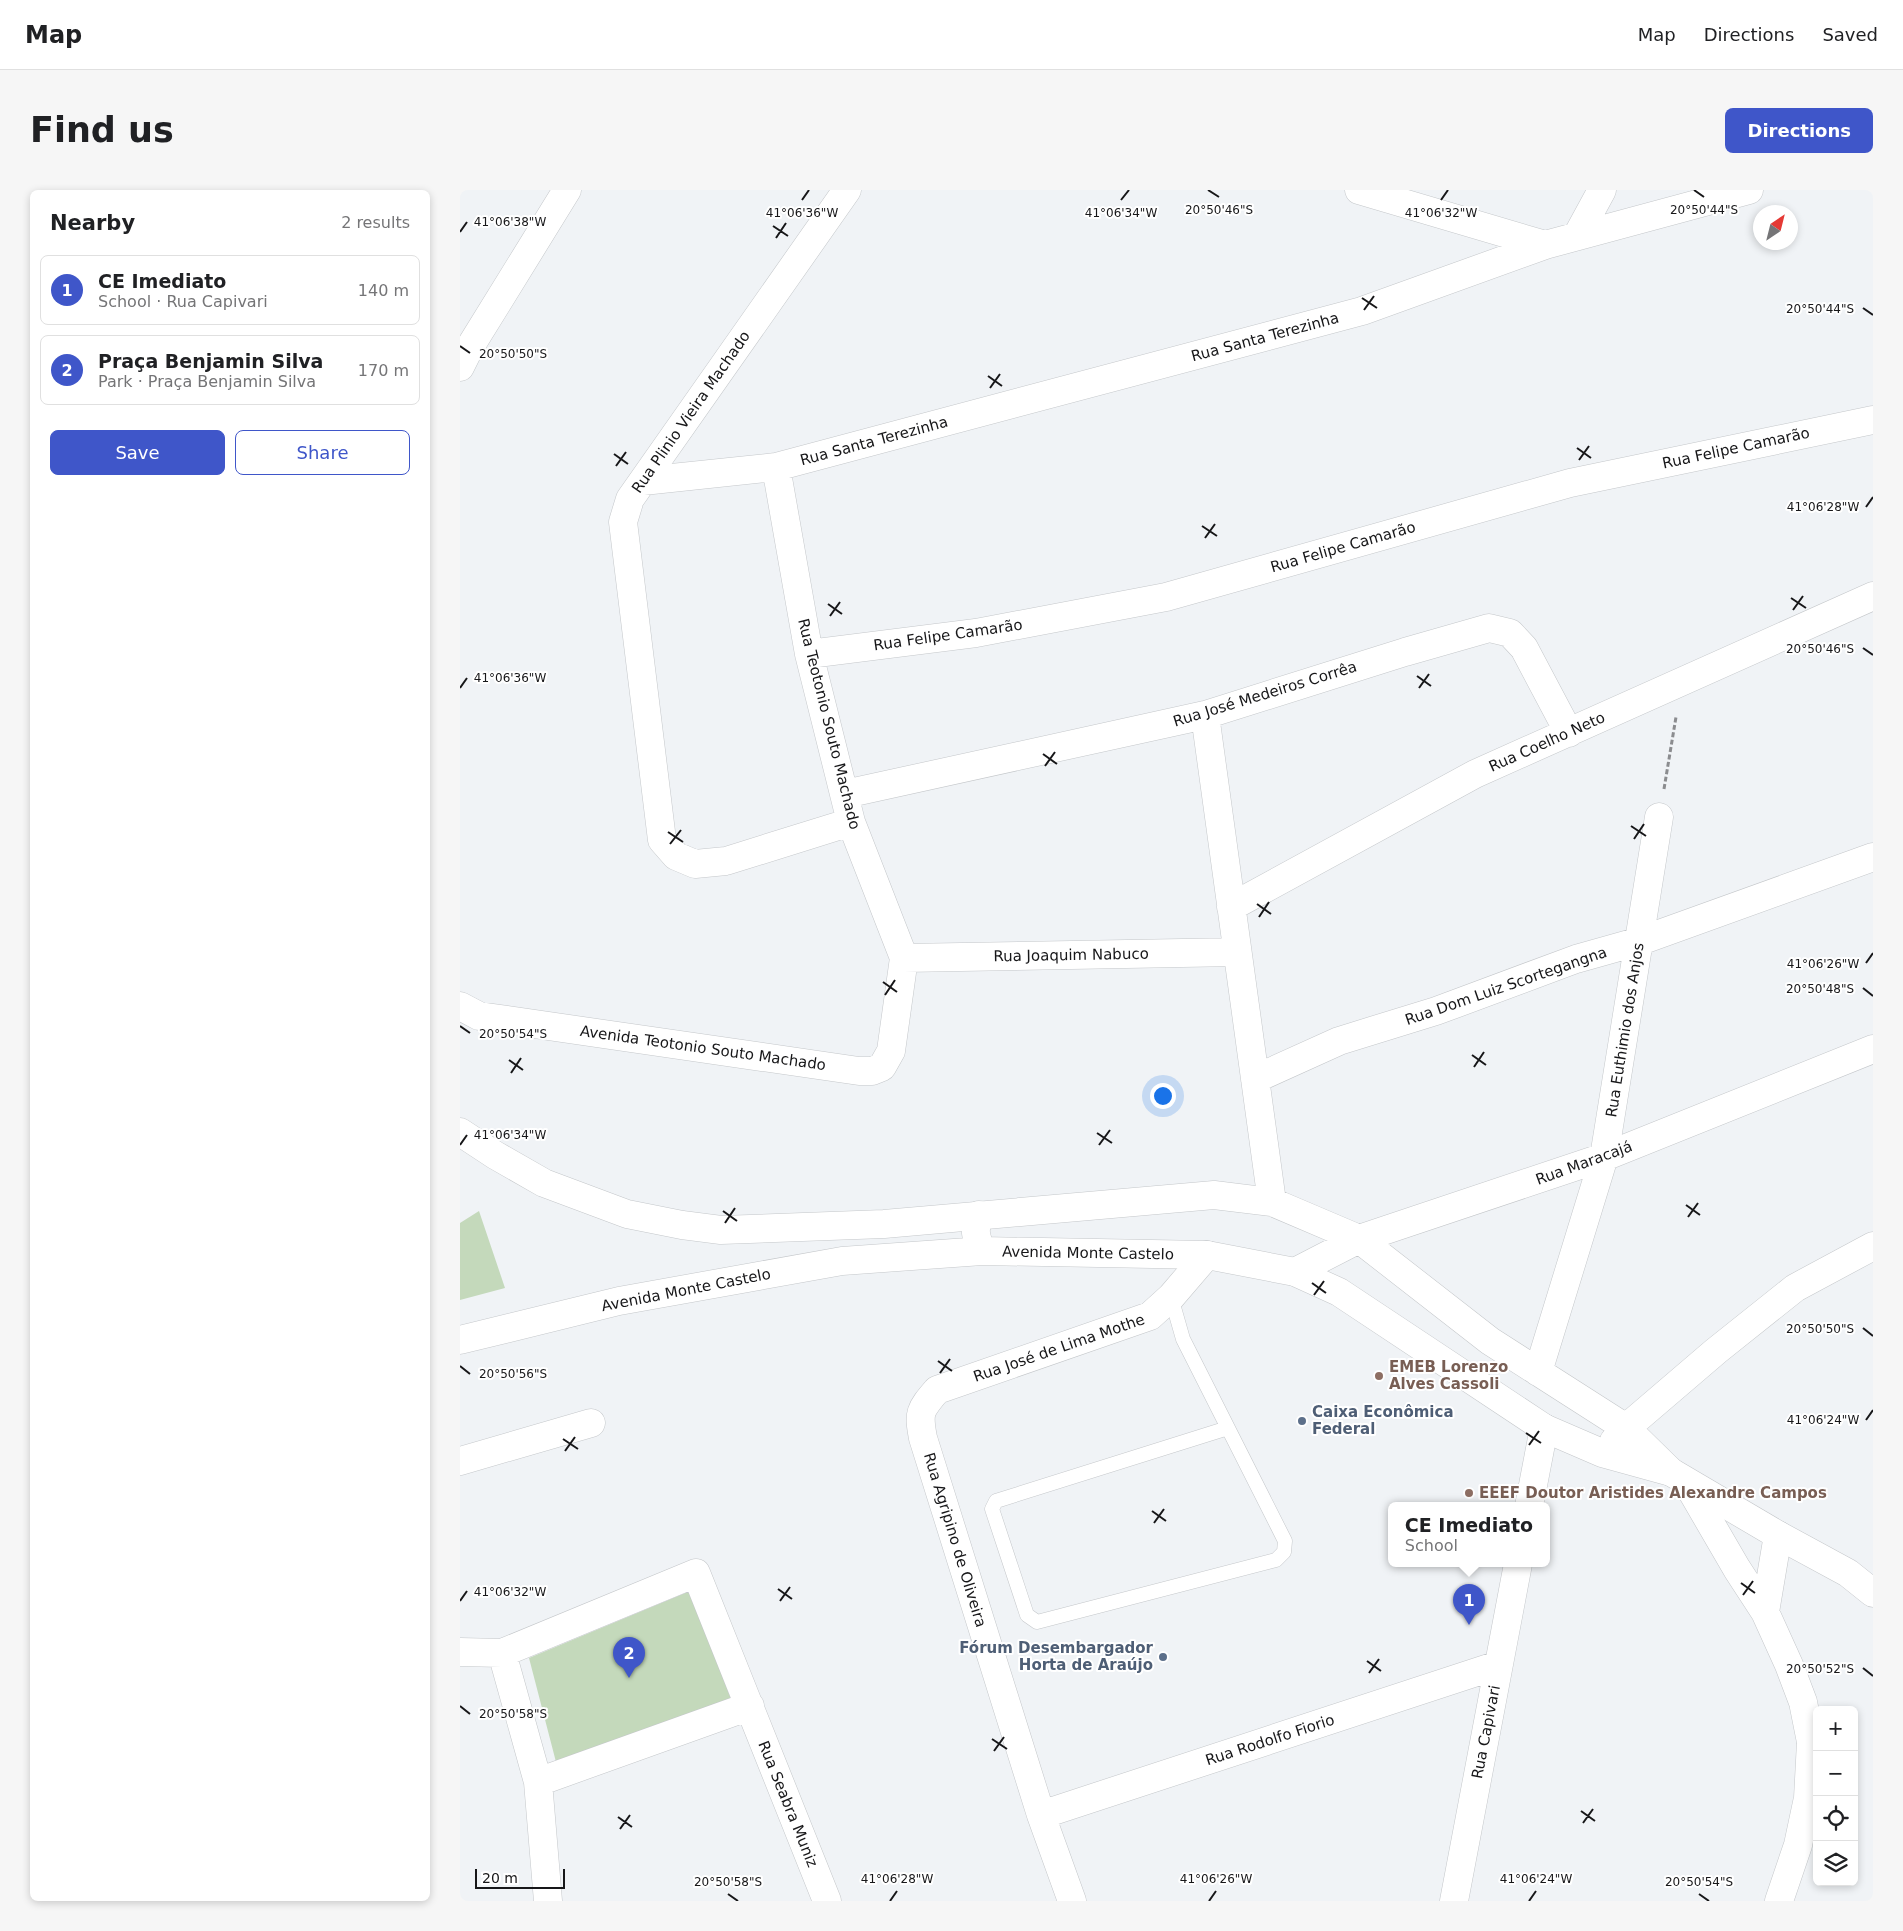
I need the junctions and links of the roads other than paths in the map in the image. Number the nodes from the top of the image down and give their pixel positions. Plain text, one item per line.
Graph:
1 (567, 190) edge
2 (846, 190) edge
3 (1359, 190) edge
4 (1602, 190) edge
5 (1749, 190) edge
6 (1577, 236) junction
7 (1545, 245) junction
8 (460, 367) edge
9 (1873, 420) edge
10 (776, 467) junction
11 (644, 481) junction
12 (1873, 596) edge
13 (809, 654) junction
14 (1206, 715) junction
15 (1569, 733) junction
16 (845, 794) junction
17 (1659, 817) road end
18 (851, 822) junction
19 (1873, 857) edge
20 (1231, 907) junction
21 (1640, 941) junction
22 (1237, 952) junction
23 (904, 958) junction
24 (460, 1006) edge
25 (1873, 1049) edge
26 (859, 1071) joint
27 (1255, 1079) junction
28 (460, 1132) edge
29 (1604, 1157) junction
30 (1272, 1202) junction
31 (979, 1215) junction
32 (884, 1224) junction
33 (1359, 1239) junction
34 (1873, 1246) edge
35 (974, 1252) junction
36 (1206, 1255) junction
37 (1295, 1272) junction
38 (1171, 1297) junction
39 (460, 1340) edge
40 (1538, 1372) junction
41 (923, 1406) joint
42 (591, 1423) dead end
43 (1228, 1428) junction
44 (1544, 1428) junction
45 (1626, 1428) junction
46 (1602, 1453) junction
47 (460, 1461) edge
48 (1679, 1478) junction
49 (1530, 1502) edge
50 (1778, 1536) junction
51 (1517, 1567) edge
52 (1873, 1593) edge
53 (1765, 1612) junction
54 (460, 1652) edge
55 (502, 1653) junction
56 (1498, 1665) junction
57 (750, 1706) junction
58 (538, 1782) junction
59 (1042, 1815) junction
60 (548, 1901) edge
61 (827, 1901) edge
62 (1072, 1901) edge
63 (1454, 1901) edge
64 (1780, 1901) edge

1 - 8 street
2 - 11 street, Rua Plinio Vieira Machado
3 - 7 street
4 - 6 street
5 - 6 street, Rua Santa Terezinha
6 - 7 street, Rua Santa Terezinha
7 - 10 street, Rua Santa Terezinha
9 - 13 street, Rua Felipe Camarão
10 - 11 street, Rua Santa Terezinha
10 - 13 street, Rua Teotonio Souto Machado
11 - 18 street, Rua Plinio Vieira Machado
12 - 15 street, Rua Coelho Neto
13 - 16 street, Rua Teotonio Souto Machado
14 - 15 street, Rua José Medeiros Corrêa
14 - 16 street, Rua José Medeiros Corrêa
14 - 20 street
15 - 20 street, Rua Coelho Neto
16 - 18 street, Rua Teotonio Souto Machado
17 - 21 street, Rua Euthimio dos Anjos
18 - 23 street, Rua Teotonio Souto Machado
19 - 21 street, Rua Dom Luiz Scortegangna
20 - 22 street
21 - 27 street, Rua Dom Luiz Scortegangna
21 - 29 street, Rua Euthimio dos Anjos
22 - 23 street, Rua Joaquim Nabuco
22 - 27 street
23 - 26 street, Rua Teotonio Souto Machado
24 - 26 street, Avenida Teotonio Souto Machado
25 - 29 street, Rua Maracajá
27 - 30 street
28 - 32 street
29 - 33 street, Rua Maracajá
29 - 40 street, Rua Euthimio dos Anjos
30 - 31 street
30 - 33 street
31 - 32 street
31 - 35 street
32 - 35 street
33 - 37 street, Rua Maracajá
33 - 40 street
34 - 45 street
35 - 36 street, Avenida Monte Castelo
35 - 39 street, Avenida Monte Castelo
36 - 37 street, Avenida Monte Castelo
36 - 38 street, Rua José de Lima Mothe
37 - 44 street, Avenida Monte Castelo
38 - 41 street, Rua José de Lima Mothe
38 - 43 lane
40 - 45 street
41 - 59 street, Rua Agripino de Oliveira
42 - 47 street
43 - 43 lane
44 - 46 street, Avenida Monte Castelo
44 - 49 street
45 - 46 street
45 - 48 street
46 - 48 street, Avenida Monte Castelo
48 - 50 street
48 - 53 street
50 - 52 street
50 - 53 street
51 - 56 street, Rua Capivari
53 - 64 street
54 - 55 street
55 - 57 street, Rua Seabra Muniz
55 - 58 street
56 - 59 street, Rua Rodolfo Fiorio
56 - 63 street, Rua Capivari
57 - 58 street
57 - 61 street, Rua Seabra Muniz
58 - 60 street
59 - 62 street, Rua Agripino de Oliveira

